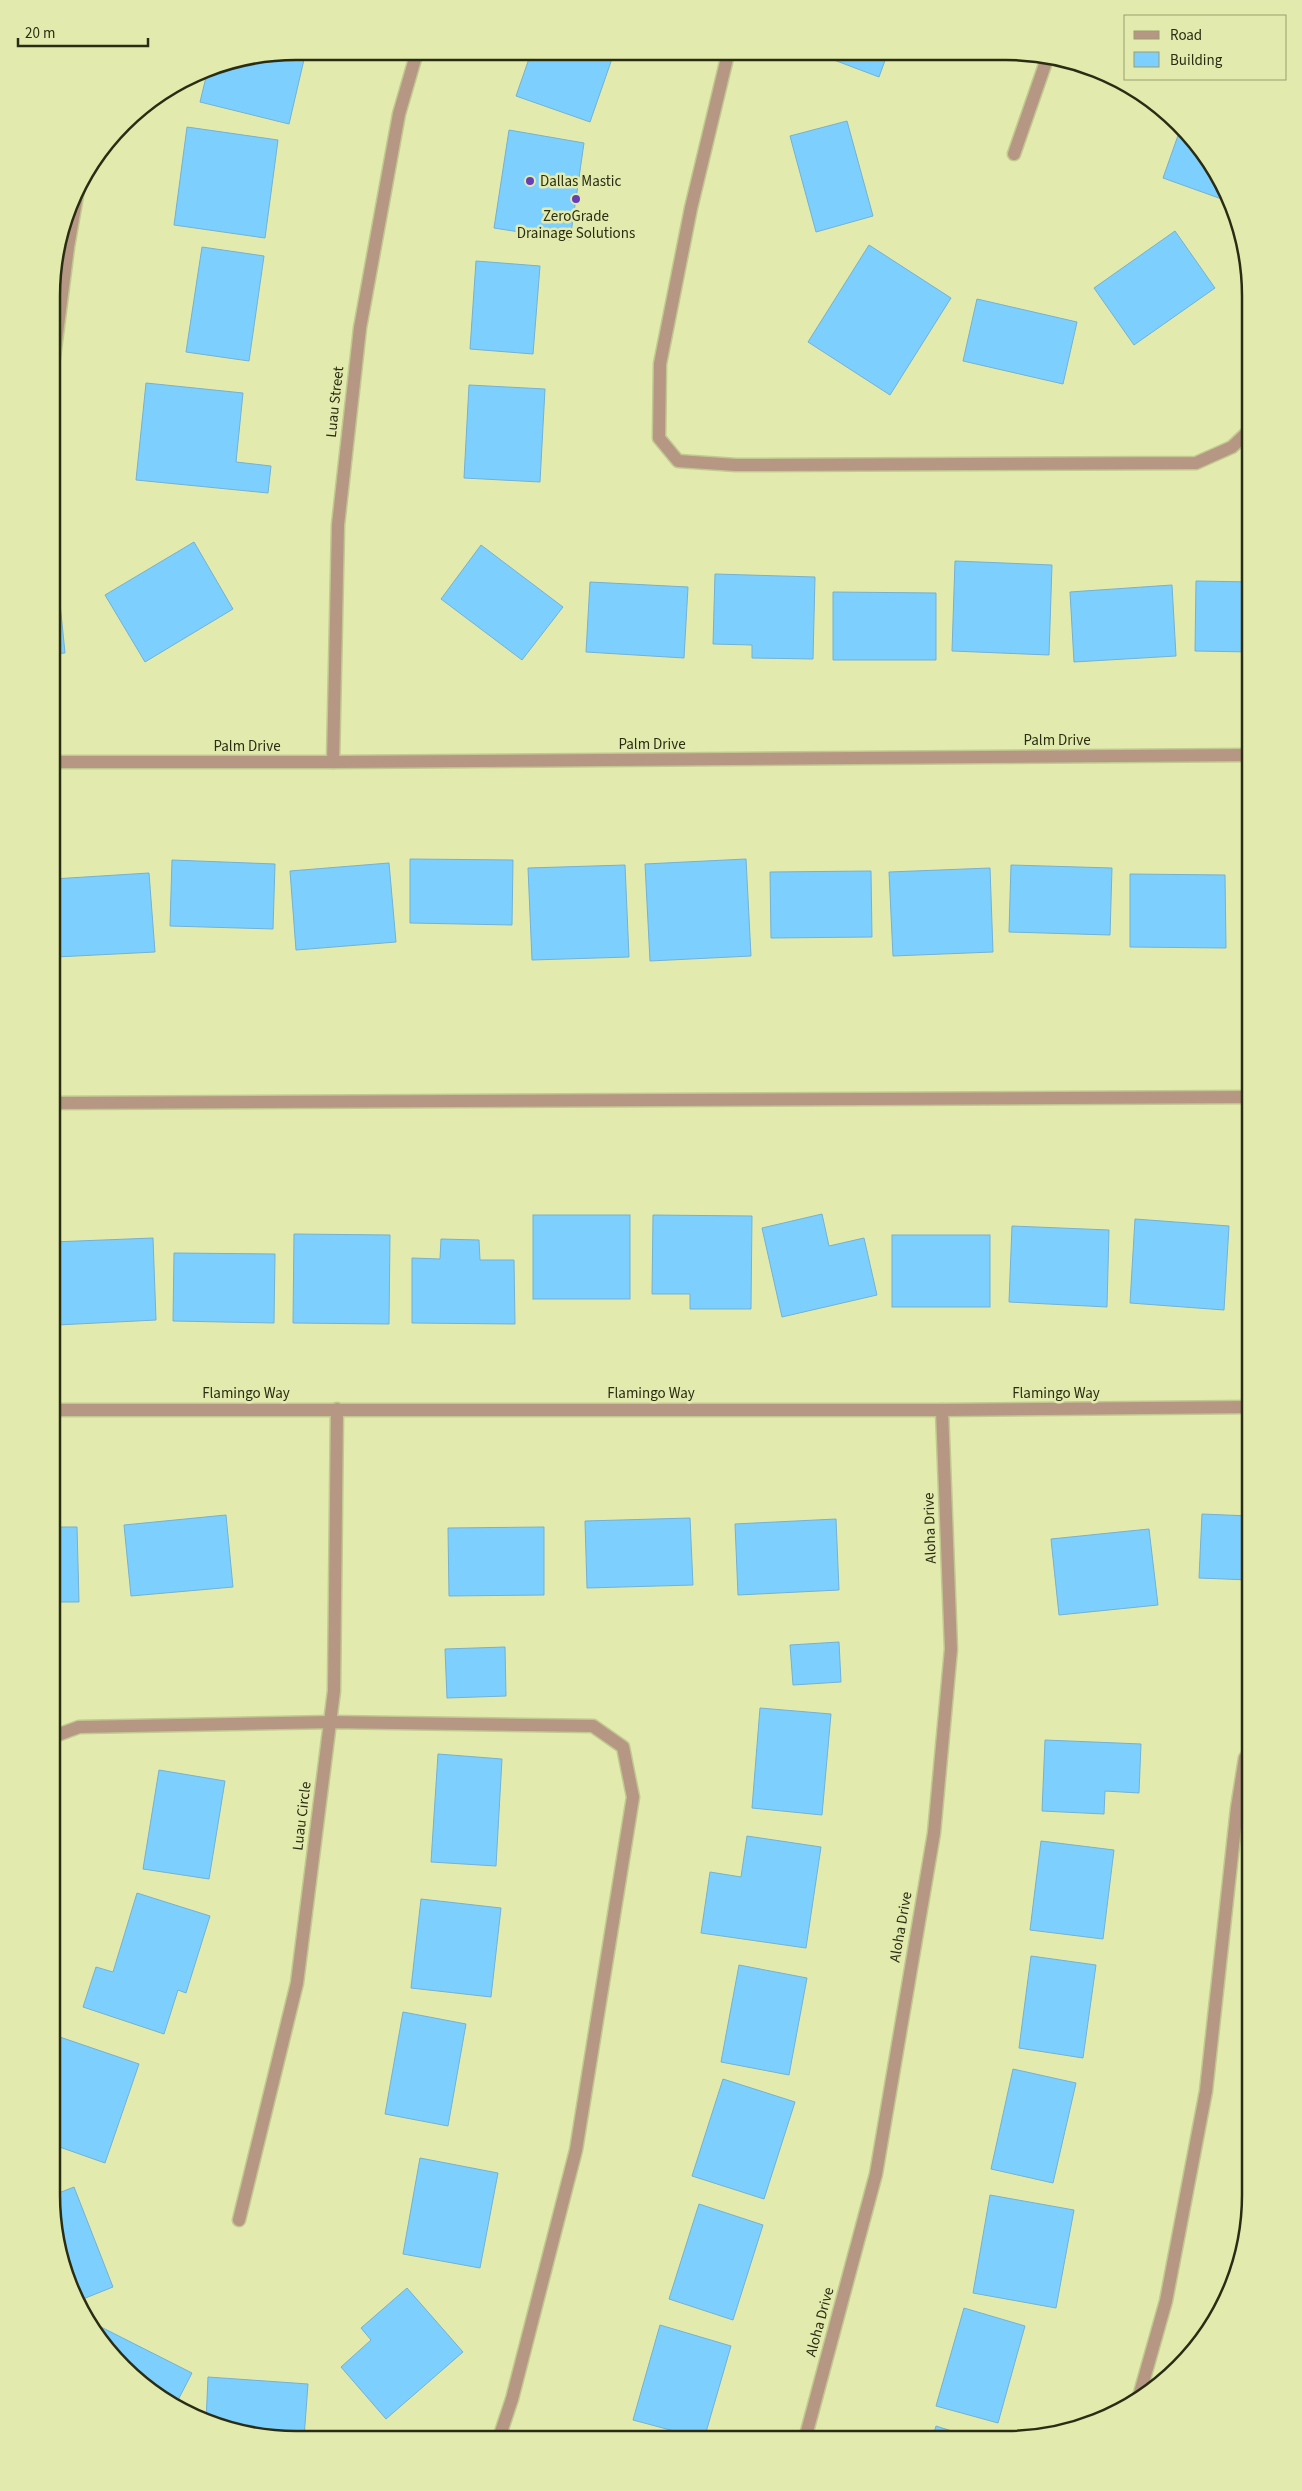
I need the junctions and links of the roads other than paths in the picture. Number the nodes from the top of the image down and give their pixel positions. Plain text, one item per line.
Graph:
1 (415, 60) edge
2 (727, 60) edge
3 (1045, 64) edge
4 (1014, 154) dead end
5 (72, 222) edge
6 (60, 309) edge
7 (1242, 438) edge
8 (1242, 755) edge
9 (60, 762) edge
10 (333, 762) junction
11 (1242, 1097) edge
12 (60, 1103) edge
13 (1242, 1407) edge
14 (337, 1409) junction
15 (60, 1410) edge
16 (942, 1410) junction
17 (331, 1722) junction
18 (60, 1734) edge
19 (1242, 1777) edge
20 (239, 2220) dead end
21 (1141, 2388) edge
22 (501, 2431) edge
23 (807, 2431) edge

1 - 10 street, Luau Street
2 - 7 street
3 - 4 street
5 - 6 street
8 - 10 street, Palm Drive
9 - 10 street, Palm Drive
11 - 12 street
13 - 16 street, Flamingo Way
14 - 15 street, Flamingo Way
14 - 16 street, Flamingo Way
14 - 17 street, Luau Circle
16 - 23 street, Aloha Drive
17 - 18 street
17 - 20 street, Luau Circle
17 - 22 street
19 - 21 street

